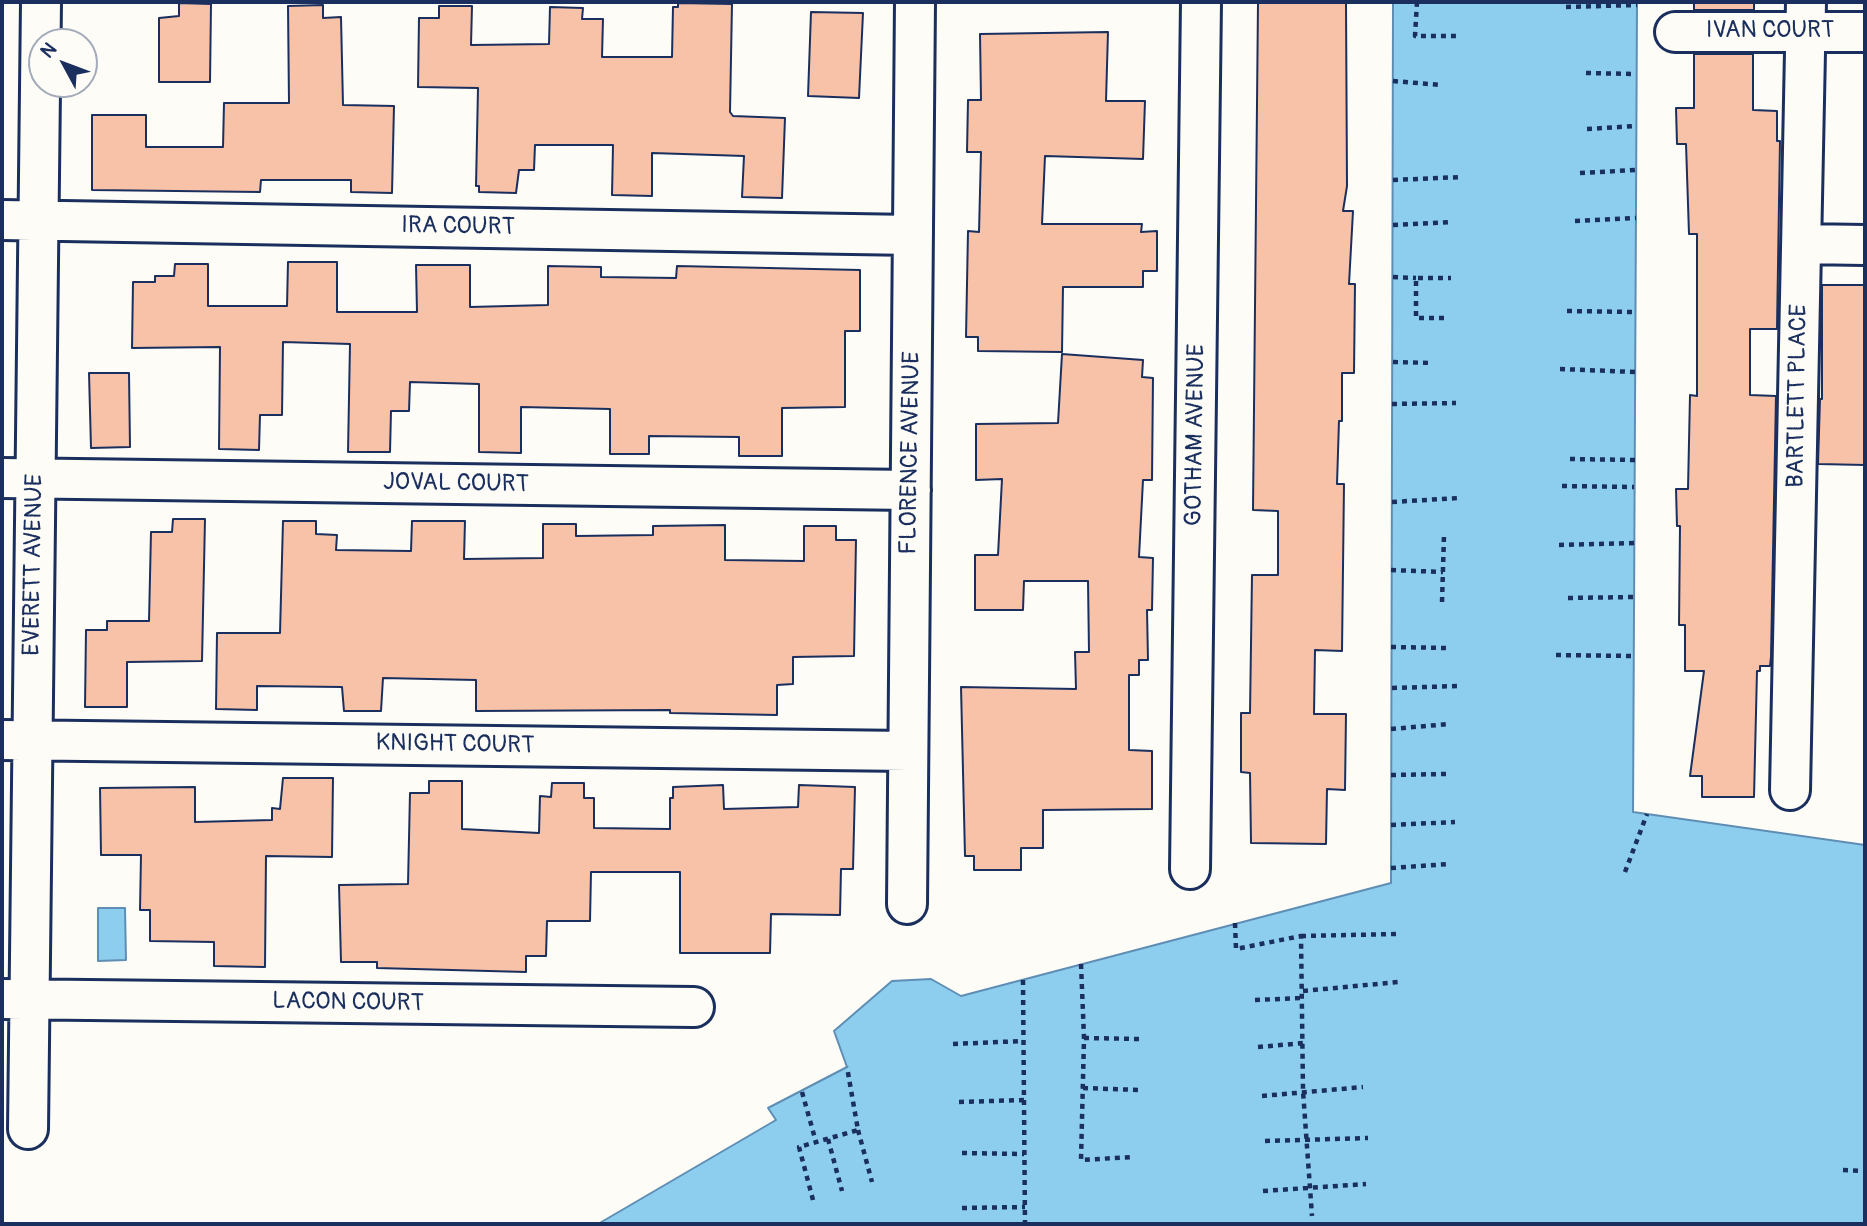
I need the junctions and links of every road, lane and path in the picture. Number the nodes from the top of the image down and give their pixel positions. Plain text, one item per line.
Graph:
1 (41, 2) edge
2 (915, 2) edge
3 (1201, 2) edge
4 (1418, 2) edge
5 (1637, 5) dead end
6 (1566, 7) dead end
7 (1806, 16) edge
8 (1675, 32) dead end
9 (1865, 32) edge
10 (1460, 36) dead end
11 (1586, 73) dead end
12 (1636, 74) dead end
13 (1392, 81) dead end
14 (1441, 85) dead end
15 (1636, 126) dead end
16 (1587, 128) dead end
17 (1636, 170) dead end
18 (1580, 173) dead end
19 (1462, 177) dead end
20 (1393, 180) dead end
21 (1636, 218) dead end
22 (1575, 220) dead end
23 (20, 221) edge
24 (1451, 222) dead end
25 (1393, 225) dead end
26 (914, 235) junction
27 (1802, 244) junction
28 (1865, 245) edge
29 (1393, 277) dead end
30 (1416, 278) junction
31 (1451, 278) dead end
32 (1567, 311) dead end
33 (1635, 312) dead end
34 (1444, 318) dead end
35 (1392, 362) dead end
36 (1433, 363) dead end
37 (1560, 369) dead end
38 (1635, 372) dead end
39 (1456, 403) dead end
40 (1392, 404) dead end
41 (1570, 459) dead end
42 (1634, 460) dead end
43 (19, 479) edge
44 (1562, 486) dead end
45 (1634, 487) dead end
46 (911, 490) junction
47 (1459, 498) dead end
48 (1392, 502) dead end
49 (1444, 535) dead end
50 (1634, 543) dead end
51 (1559, 545) dead end
52 (1391, 570) dead end
53 (1443, 572) junction
54 (1633, 597) dead end
55 (1568, 598) dead end
56 (1442, 602) dead end
57 (1391, 647) dead end
58 (1448, 649) dead end
59 (1556, 655) dead end
60 (1633, 656) dead end
61 (1459, 687) dead end
62 (1392, 688) dead end
63 (1449, 724) dead end
64 (1391, 729) dead end
65 (17, 740) edge
66 (908, 751) junction
67 (1446, 774) dead end
68 (1391, 775) dead end
69 (1790, 790) dead end
70 (1647, 814) dead end
71 (1455, 822) dead end
72 (1391, 825) dead end
73 (1449, 864) dead end
74 (1391, 868) dead end
75 (1190, 869) dead end
76 (1625, 872) dead end
77 (907, 904) dead end
78 (1235, 923) dead end
79 (1397, 934) dead end
80 (1301, 936) junction
81 (1081, 964) dead end
82 (1023, 980) dead end
83 (1398, 982) dead end
84 (1303, 992) junction
85 (1303, 998) junction
86 (15, 999) edge
87 (1255, 1000) dead end
88 (694, 1007) dead end
89 (1084, 1038) junction
90 (1140, 1040) dead end
91 (1023, 1041) junction
92 (1304, 1043) junction
93 (953, 1044) dead end
94 (1258, 1047) dead end
95 (847, 1067) dead end
96 (1363, 1087) dead end
97 (1083, 1088) junction
98 (1139, 1090) dead end
99 (1303, 1091) junction
100 (802, 1092) dead end
101 (1262, 1096) dead end
102 (1024, 1100) junction
103 (959, 1102) dead end
104 (28, 1129) dead end
105 (858, 1130) junction
106 (1368, 1138) dead end
107 (828, 1139) junction
108 (1306, 1139) junction
109 (816, 1142) junction
110 (1265, 1142) dead end
111 (962, 1153) dead end
112 (1024, 1154) junction
113 (1133, 1157) dead end
114 (1843, 1170) dead end
115 (1865, 1171) edge
116 (872, 1182) dead end
117 (1366, 1184) dead end
118 (1309, 1188) junction
119 (842, 1191) dead end
120 (1264, 1191) dead end
121 (813, 1200) dead end
122 (1025, 1207) junction
123 (962, 1208) dead end
124 (1312, 1216) dead end
125 (1025, 1224) edge

1 - 23 street, EVERETT AVENUE
2 - 26 street, FLORENCE AVENUE
3 - 75 street, GOTHAM AVENUE
4 - 10 path
5 - 6 path
7 - 8 street, IVAN COURT
7 - 9 street, IVAN COURT
7 - 27 street, BARTLETT PLACE
11 - 12 path
13 - 14 path
15 - 16 path
17 - 18 path
19 - 20 path
21 - 22 path
23 - 26 street, IRA COURT
23 - 43 street, EVERETT AVENUE
24 - 25 path
26 - 46 street, FLORENCE AVENUE
27 - 28 street
27 - 69 street, BARTLETT PLACE
29 - 30 path
30 - 31 path
30 - 34 path
32 - 33 path
35 - 36 path
37 - 38 path
39 - 40 path
41 - 42 path
43 - 46 street, JOVAL COURT
43 - 65 street, EVERETT AVENUE
44 - 45 path
46 - 66 street, FLORENCE AVENUE
47 - 48 path
49 - 53 path
50 - 51 path
52 - 53 path
53 - 56 path
54 - 55 path
57 - 58 path
59 - 60 path
61 - 62 path
63 - 64 path
65 - 66 street, KNIGHT COURT
65 - 86 street, EVERETT AVENUE
66 - 77 street, FLORENCE AVENUE
67 - 68 path
70 - 76 path
71 - 72 path
73 - 74 path
78 - 80 path
79 - 80 path
80 - 84 path
81 - 89 path
82 - 91 path
83 - 84 path
84 - 85 path
85 - 87 path
85 - 92 path
86 - 88 street, LACON COURT
86 - 104 street, EVERETT AVENUE
89 - 90 path
89 - 97 path
91 - 93 path
91 - 102 path
92 - 94 path
92 - 99 path
95 - 105 path
96 - 99 path
97 - 98 path
97 - 113 path
99 - 101 path
99 - 108 path
100 - 109 path
102 - 103 path
102 - 112 path
105 - 107 path
105 - 116 path
106 - 108 path
107 - 109 path
107 - 119 path
108 - 110 path
108 - 118 path
109 - 121 path
111 - 112 path
112 - 122 path
114 - 115 path
117 - 118 path
118 - 120 path
118 - 124 path
122 - 123 path
122 - 125 path

